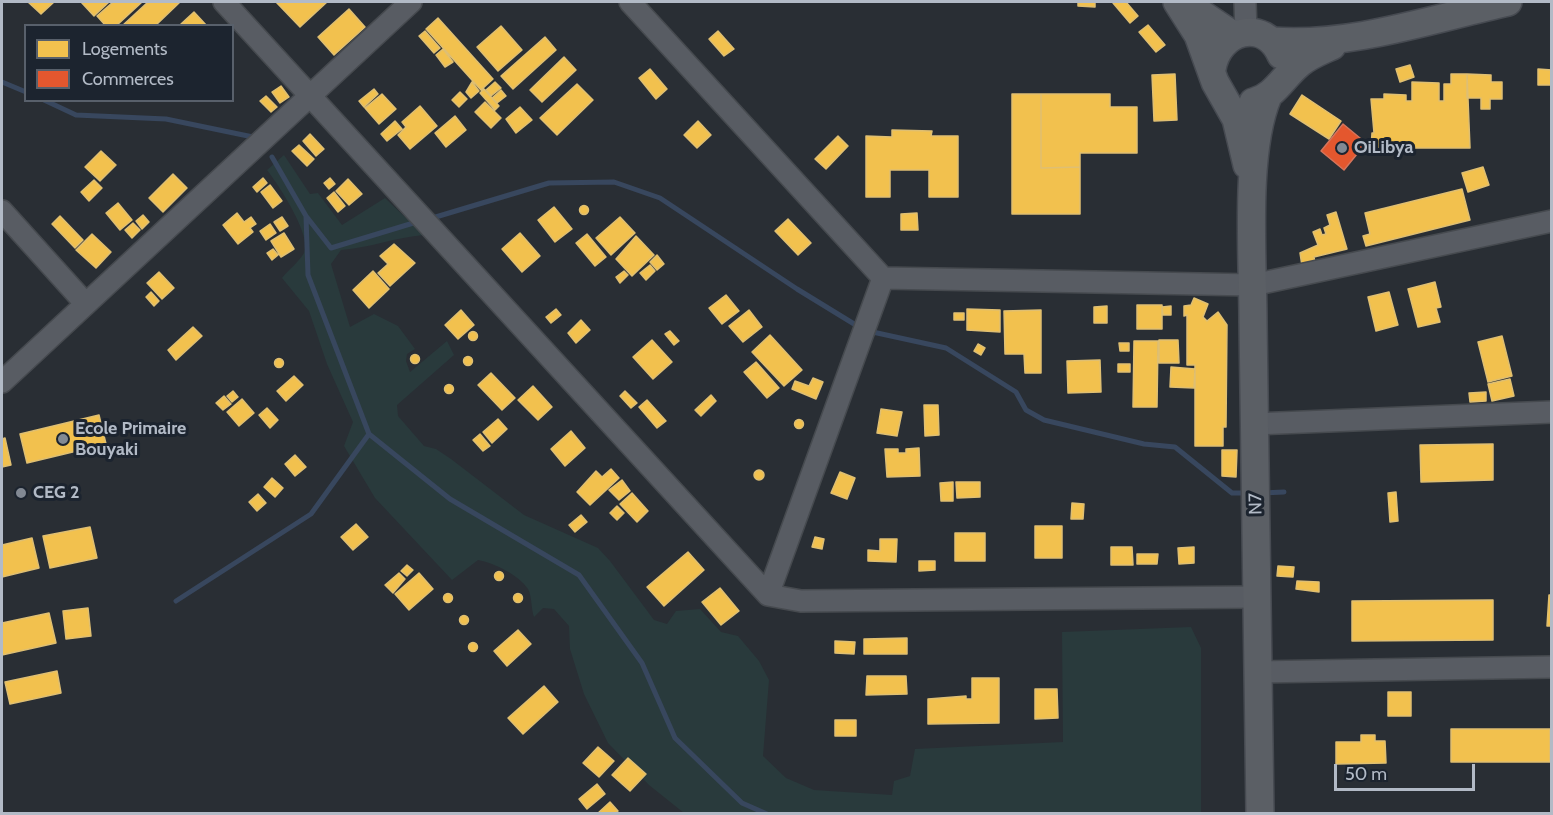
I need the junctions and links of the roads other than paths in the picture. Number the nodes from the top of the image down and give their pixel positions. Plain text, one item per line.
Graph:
1 (224, 2) edge
2 (411, 2) edge
3 (630, 2) edge
4 (1177, 2) edge
5 (1184, 2) edge
6 (1245, 2) edge
7 (1508, 2) edge
8 (1240, 34) junction
9 (1344, 40) junction
10 (1272, 41) junction
11 (1212, 69) junction
12 (1274, 88) junction
13 (1223, 93) junction
14 (310, 96) junction
15 (1252, 196) junction
16 (2, 211) edge
17 (1551, 221) edge
18 (883, 278) junction
19 (1253, 285) junction
20 (86, 303) junction
21 (2, 382) edge
22 (1551, 412) edge
23 (1254, 424) junction
24 (768, 595) junction
25 (1257, 597) junction
26 (1551, 667) edge
27 (1258, 672) junction
28 (1260, 813) edge

1 - 14 street
2 - 14 street
3 - 18 street
4 - 11 main road
5 - 8 main road
6 - 8 street
7 - 9 main road
8 - 10 main road
8 - 11 main road
9 - 10 main road
9 - 12 main road
10 - 12 main road
11 - 13 main road
12 - 13 main road
12 - 15 main road
13 - 15 main road
14 - 20 street
14 - 24 street
15 - 19 main road, N7
16 - 20 street
17 - 19 street
18 - 19 street
18 - 24 street
19 - 23 main road, N7
20 - 21 street
22 - 23 street
23 - 25 main road, N7
24 - 25 street
25 - 27 main road, N7
26 - 27 street
27 - 28 main road, N7

